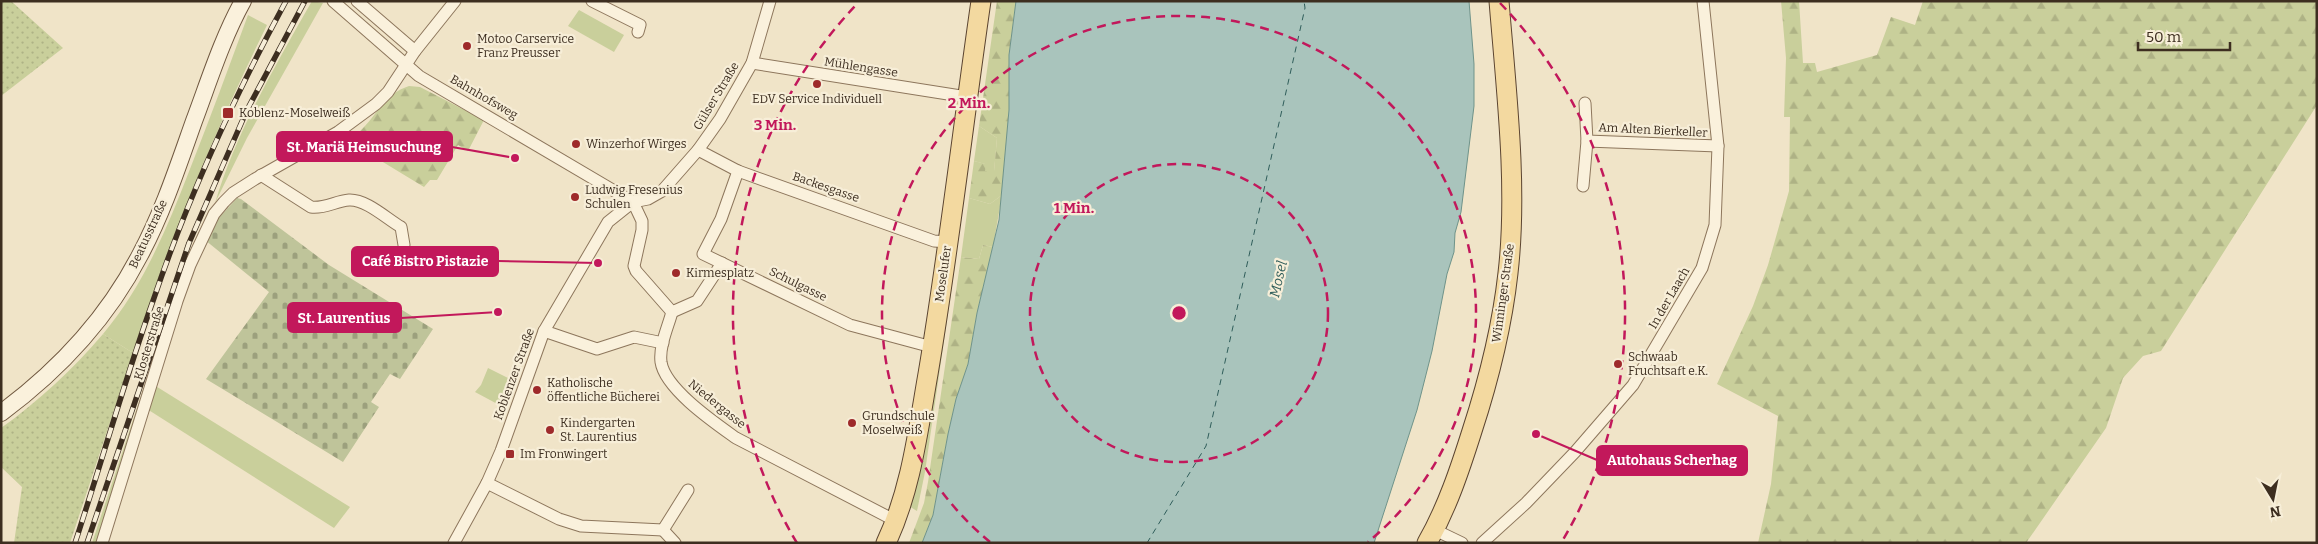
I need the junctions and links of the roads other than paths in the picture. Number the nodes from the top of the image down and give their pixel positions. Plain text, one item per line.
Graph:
1 (333, 1) edge
2 (357, 1) edge
3 (455, 1) edge
4 (592, 1) edge
5 (770, 1) edge
6 (981, 1) edge
7 (1499, 1) edge
8 (1703, 1) edge
9 (238, 6) edge
10 (638, 32) dead end
11 (415, 51) junction
12 (752, 63) junction
13 (407, 64) junction
14 (967, 98) junction
15 (1586, 103) dead end
16 (1587, 141) junction
17 (1718, 146) junction
18 (698, 150) junction
19 (738, 170) junction
20 (262, 176) junction
21 (1584, 186) dead end
22 (633, 202) junction
23 (948, 242) junction
24 (404, 245) dead end
25 (722, 263) junction
26 (672, 312) junction
27 (544, 331) junction
28 (663, 343) junction
29 (932, 347) junction
30 (1, 413) edge
31 (487, 483) junction
32 (688, 490) dead end
33 (896, 521) junction
34 (663, 530) junction
35 (1431, 536) edge
36 (102, 543) edge
37 (454, 543) edge
38 (676, 543) edge
39 (886, 543) edge
40 (1462, 543) edge
41 (1482, 543) edge

1 - 13 street, Bahnhofsweg
2 - 11 street
3 - 11 street, Klosterstraße
4 - 10 street
5 - 12 street, Gülser Straße
6 - 14 main road, Moselufer
7 - 35 main road, Winninger Straße
8 - 17 street, In der Laach
9 - 30 street, Beatusstraße
11 - 13 street, Klosterstraße
12 - 14 street, Mühlengasse
12 - 18 street, Gülser Straße
13 - 20 street, Klosterstraße
13 - 22 street, Bahnhofsweg
14 - 23 main road, Moselufer
15 - 16 street, Am Alten Bierkeller
16 - 17 street, Am Alten Bierkeller
16 - 21 street, Am Alten Bierkeller
17 - 41 street, In der Laach
18 - 19 street, Backesgasse
18 - 22 street, Gülser Straße
19 - 23 street, Backesgasse
19 - 25 street, Schulgasse
20 - 24 street
20 - 36 street, Klosterstraße
22 - 26 street
22 - 27 street, Koblenzer Straße
23 - 29 main road, Moselufer
25 - 26 street
25 - 29 street, Schulgasse
26 - 28 street
27 - 28 street
27 - 31 street, Koblenzer Straße
28 - 33 street, Niedergasse
29 - 33 main road, Moselufer
31 - 34 street
31 - 37 street, Koblenzer Straße
32 - 34 street
33 - 39 main road, Moselufer
34 - 38 street
35 - 40 street

